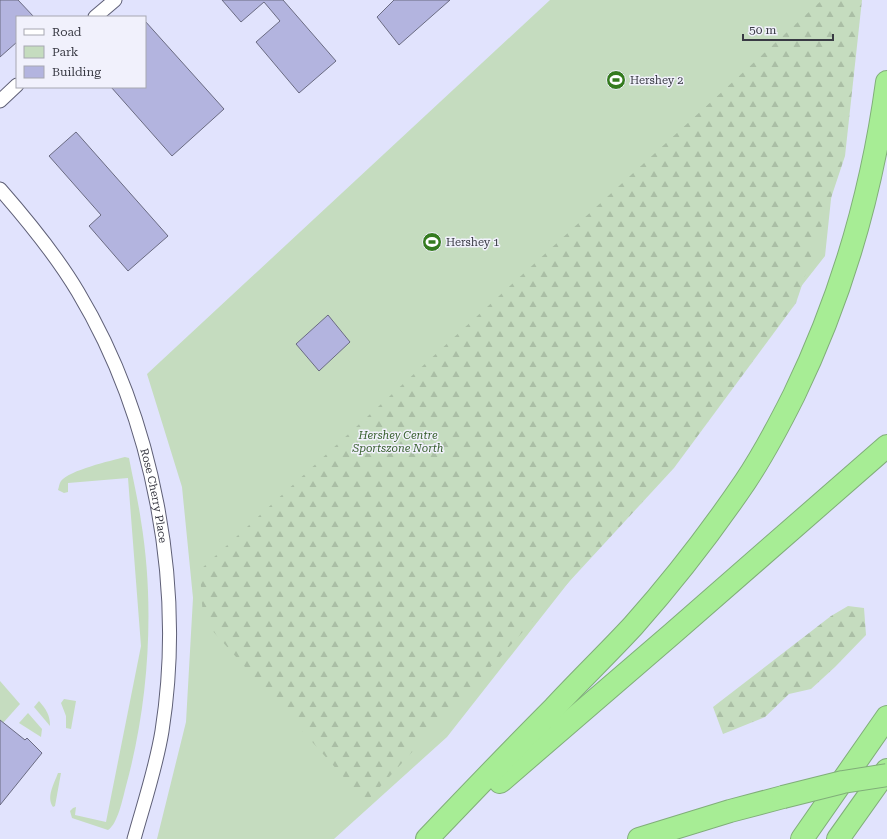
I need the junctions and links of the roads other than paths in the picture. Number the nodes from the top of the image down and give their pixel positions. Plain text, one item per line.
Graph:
1 (115, 0) edge
2 (96, 16) edge
3 (887, 82) edge
4 (16, 86) edge
5 (0, 101) edge
6 (0, 188) edge
7 (887, 446) edge
8 (887, 717) edge
9 (887, 770) edge
10 (887, 775) edge
11 (134, 839) edge
12 (427, 839) edge
13 (432, 839) edge
14 (639, 839) edge
15 (802, 839) edge
16 (838, 839) edge

1 - 2 street
3 - 12 highway
4 - 5 street
6 - 11 street, Rose Cherry Place
7 - 13 highway
8 - 15 highway
9 - 16 highway
10 - 14 highway, bridge

